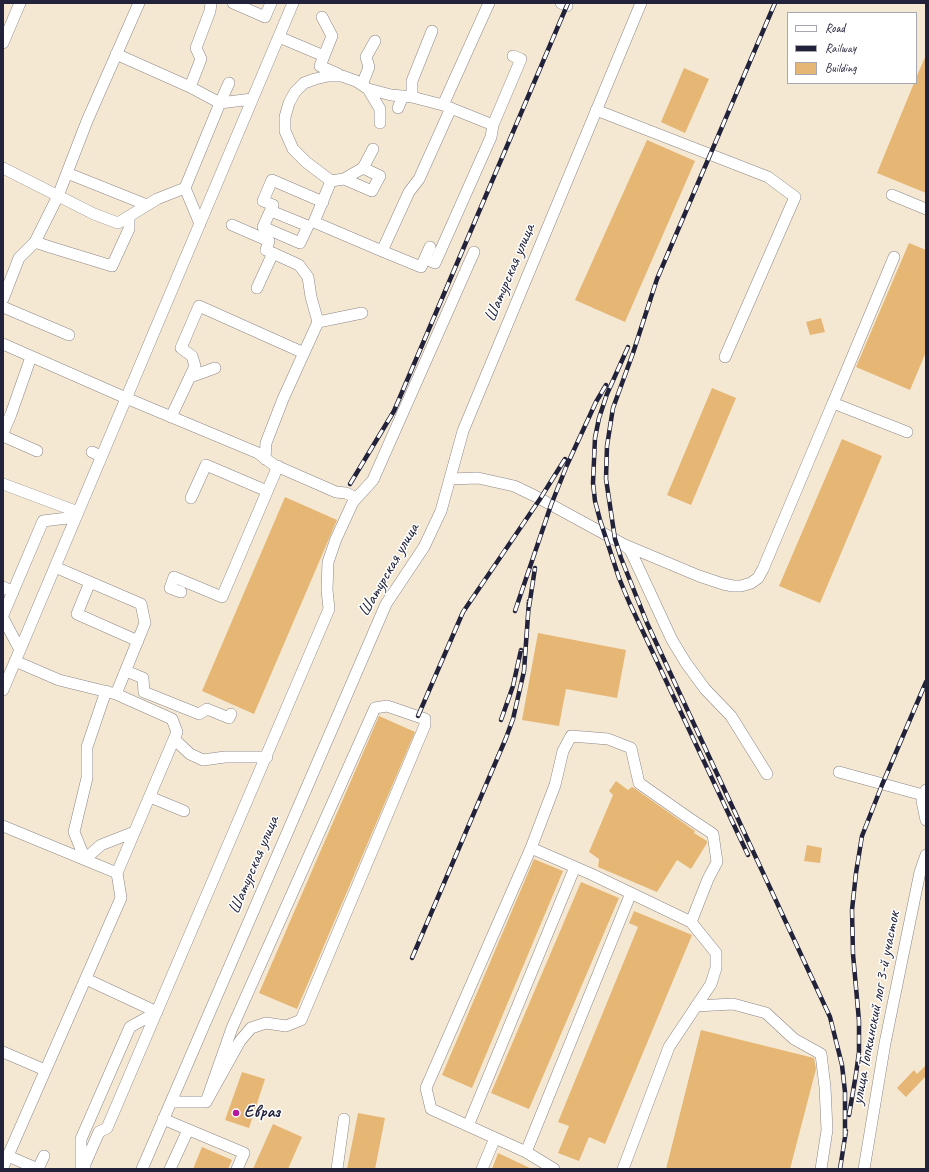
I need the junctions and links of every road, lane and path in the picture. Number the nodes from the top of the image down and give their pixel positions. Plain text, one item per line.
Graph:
1 (20, 3) edge
2 (139, 3) edge
3 (211, 3) edge
4 (233, 3) edge
5 (271, 3) edge
6 (293, 3) edge
7 (489, 3) edge
8 (641, 3) edge
9 (322, 17) dead end
10 (432, 31) dead end
11 (278, 37) junction
12 (375, 41) dead end
13 (3, 42) edge
14 (116, 54) junction
15 (324, 56) junction
16 (513, 56) dead end
17 (342, 76) junction
18 (229, 83) dead end
19 (190, 87) junction
20 (365, 87) junction
21 (407, 97) junction
22 (252, 99) junction
23 (220, 103) junction
24 (447, 107) junction
25 (398, 108) dead end
26 (596, 110) junction
27 (380, 123) dead end
28 (493, 125) junction
29 (373, 149) dead end
30 (3, 168) edge
31 (363, 168) junction
32 (67, 173) junction
33 (344, 179) junction
34 (332, 182) junction
35 (185, 188) junction
36 (892, 195) dead end
37 (58, 196) junction
38 (323, 202) junction
39 (147, 205) junction
40 (926, 209) edge
41 (271, 211) dead end
42 (129, 217) junction
43 (200, 224) junction
44 (311, 224) junction
45 (232, 225) dead end
46 (35, 242) junction
47 (430, 247) dead end
48 (382, 251) junction
49 (474, 252) dead end
50 (273, 253) junction
51 (894, 257) dead end
52 (425, 259) junction
53 (257, 288) dead end
54 (4, 296) edge
55 (3, 307) edge
56 (362, 313) dead end
57 (318, 322) junction
58 (69, 336) dead end
59 (3, 344) edge
60 (304, 353) junction
61 (725, 356) dead end
62 (31, 357) junction
63 (215, 368) dead end
64 (190, 377) junction
65 (126, 398) junction
66 (833, 403) junction
67 (171, 417) junction
68 (907, 432) dead end
69 (3, 434) edge
70 (37, 452) dead end
71 (265, 458) junction
72 (278, 466) junction
73 (450, 479) junction
74 (3, 484) edge
75 (267, 491) junction
76 (191, 498) dead end
77 (356, 498) junction
78 (77, 514) junction
79 (623, 544) junction
80 (55, 567) junction
81 (90, 582) junction
82 (8, 589) edge
83 (181, 592) dead end
84 (4, 620) edge
85 (138, 641) junction
86 (20, 650) junction
87 (15, 661) junction
88 (126, 671) junction
89 (3, 690) edge
90 (111, 693) junction
91 (231, 714) dead end
92 (174, 739) junction
93 (267, 757) junction
94 (839, 772) dead end
95 (767, 774) dead end
96 (925, 792) edge
97 (150, 797) junction
98 (184, 811) dead end
99 (926, 820) edge
100 (3, 826) edge
101 (134, 832) junction
102 (531, 848) junction
103 (926, 855) edge
104 (85, 859) junction
105 (575, 867) junction
106 (117, 872) junction
107 (631, 893) junction
108 (691, 922) junction
109 (86, 979) junction
110 (696, 1006) junction
111 (157, 1012) junction
112 (3, 1052) edge
113 (45, 1070) junction
114 (171, 1102) junction
115 (206, 1102) junction
116 (163, 1119) junction
117 (344, 1119) dead end
118 (468, 1126) junction
119 (188, 1130) junction
120 (495, 1138) junction
121 (526, 1152) junction
122 (8, 1156) junction
123 (44, 1156) dead end
124 (3, 1167) edge
125 (38, 1169) edge
126 (80, 1169) edge
127 (85, 1169) edge
128 (142, 1169) edge
129 (170, 1169) edge
130 (238, 1169) edge
131 (337, 1169) edge
132 (482, 1169) edge
133 (554, 1169) edge
134 (623, 1169) edge
135 (821, 1169) edge
136 (864, 1169) edge

1 - 13 street
2 - 14 street
3 - 19 street
4 - 5 street
6 - 11 street
7 - 24 street
8 - 26 street, Шатурская улица
9 - 15 street
10 - 21 street
11 - 15 street
11 - 22 street
12 - 20 street
14 - 19 street
14 - 32 street
15 - 17 street
16 - 28 street
17 - 20 street
17 - 34 street
18 - 23 street
19 - 23 street
20 - 21 street
20 - 27 street
21 - 24 street
21 - 25 street
22 - 23 street
22 - 43 street
23 - 35 street
24 - 28 street
24 - 48 street
26 - 61 street
26 - 73 street, Шатурская улица
28 - 52 street
29 - 31 street
30 - 37 street
31 - 33 street
31 - 33 street
32 - 37 street
32 - 39 street
33 - 34 street
34 - 38 street
35 - 39 street
35 - 43 street
36 - 40 street
37 - 42 street
37 - 46 street
38 - 44 street
38 - 44 street
39 - 42 street
41 - 44 street
42 - 46 street
43 - 65 street
44 - 48 street
45 - 50 street
46 - 54 street
47 - 52 street
48 - 52 street
49 - 77 street
50 - 53 street
50 - 57 street
51 - 66 street
55 - 58 street
56 - 57 street
57 - 60 street
59 - 62 street
60 - 64 street
60 - 71 street
62 - 65 street
62 - 69 street
63 - 64 street
64 - 67 street
65 - 67 street
65 - 78 street
66 - 68 street
66 - 79 street
67 - 71 street
69 - 70 street
71 - 72 street
72 - 75 street
72 - 77 street
73 - 79 street
73 - 114 street, Шатурская улица
74 - 78 street
75 - 76 street
75 - 83 street
77 - 93 street
78 - 80 street
78 - 82 street
79 - 95 street
80 - 81 street
80 - 86 street
81 - 85 street
81 - 85 street
82 - 84 street
84 - 86 street
85 - 88 street
86 - 87 street
87 - 89 street
87 - 90 street
88 - 90 street
88 - 91 street
90 - 92 street
90 - 104 street
92 - 93 street
92 - 97 street
93 - 111 street
94 - 96 street
96 - 99 street
97 - 98 street
97 - 101 street
100 - 104 street
101 - 104 street
101 - 106 street
102 - 105 street
102 - 108 street
102 - 118 street
103 - 136 street, улица Топкинский лог 3-й участок
104 - 106 street
105 - 107 street
105 - 118 street
106 - 109 street
107 - 108 street
107 - 121 street
108 - 110 street
109 - 111 street
109 - 113 street
110 - 134 street
110 - 135 street
111 - 126 street
111 - 127 street
112 - 113 street
113 - 122 street
114 - 115 street
114 - 116 street, Шатурская улица
115 - 115 street
116 - 119 street
116 - 128 street, Шатурская улица
117 - 131 street
118 - 120 street
119 - 129 street
119 - 130 street
120 - 121 street
120 - 132 street
121 - 133 street
122 - 124 street
122 - 125 street
123 - 125 street

